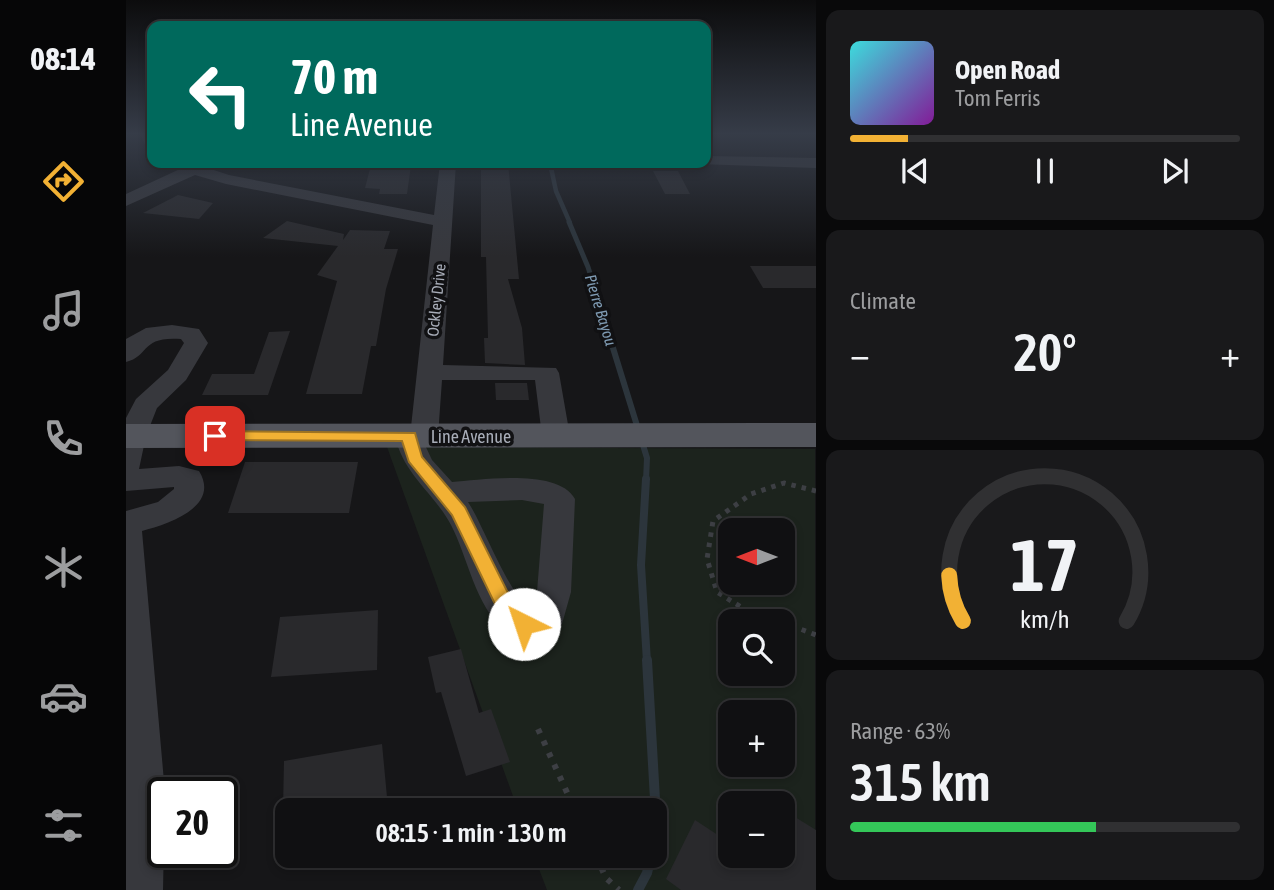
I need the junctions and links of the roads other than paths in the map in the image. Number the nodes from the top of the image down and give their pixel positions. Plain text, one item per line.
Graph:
1 (170, 175) edge
2 (212, 175) edge
3 (447, 175) edge
4 (126, 201) edge
5 (444, 222) junction
6 (126, 355) edge
7 (428, 372) junction
8 (126, 394) edge
9 (155, 394) junction
10 (816, 435) edge
11 (416, 436) junction
12 (569, 436) junction
13 (128, 446) edge
14 (126, 481) edge
15 (443, 494) junction
16 (126, 523) edge
17 (126, 530) edge
18 (139, 890) edge

1 - 4 street
2 - 5 street
3 - 5 street, Ockley Drive
5 - 7 street, Ockley Drive
6 - 9 street
7 - 11 street, Ockley Drive
7 - 12 street
8 - 9 street
9 - 13 street
10 - 12 main road, Line Avenue
11 - 12 main road, Line Avenue
11 - 13 main road, Line Avenue
11 - 15 street
14 - 16 street
15 - 15 street
17 - 18 street

